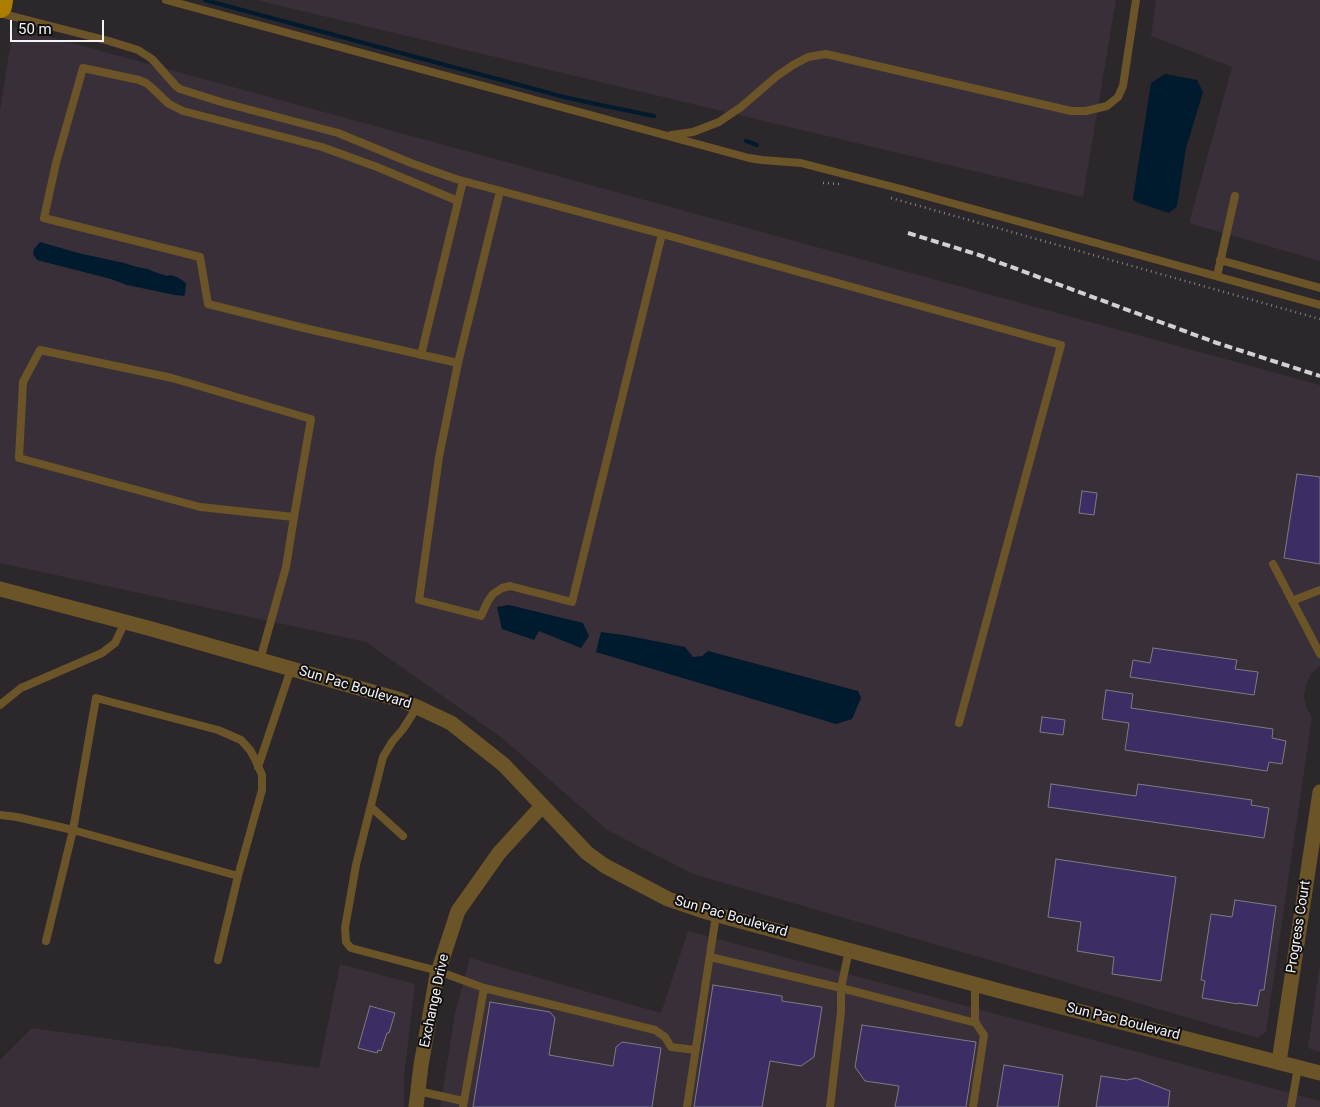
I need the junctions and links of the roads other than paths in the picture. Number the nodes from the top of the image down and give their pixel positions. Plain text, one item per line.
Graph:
1 (1, 0) edge
2 (166, 0) edge
3 (1136, 0) edge
4 (0, 6) edge
5 (0, 13) edge
6 (666, 135) junction
7 (463, 181) junction
8 (500, 191) junction
9 (1235, 196) dead end
10 (458, 201) junction
11 (662, 234) junction
12 (1220, 260) junction
13 (1217, 276) junction
14 (1320, 288) edge
15 (1320, 305) edge
16 (421, 355) junction
17 (458, 363) junction
18 (294, 517) junction
19 (1274, 564) dead end
20 (0, 589) edge
21 (1320, 590) edge
22 (1292, 601) junction
23 (125, 622) junction
24 (1320, 654) edge
25 (260, 660) junction
26 (291, 669) junction
27 (0, 705) edge
28 (416, 707) junction
29 (960, 724) dead end
30 (258, 767) junction
31 (1320, 792) edge
32 (542, 806) junction
33 (371, 807) junction
34 (0, 815) edge
35 (73, 830) junction
36 (403, 836) dead end
37 (238, 876) junction
38 (716, 915) junction
39 (46, 941) dead end
40 (849, 950) junction
41 (710, 957) junction
42 (218, 960) dead end
43 (438, 971) junction
44 (975, 984) junction
45 (484, 988) junction
46 (841, 988) junction
47 (976, 1023) junction
48 (696, 1050) junction
49 (1279, 1062) junction
50 (1298, 1067) junction
51 (1320, 1073) edge
52 (418, 1091) junction
53 (463, 1104) edge
54 (416, 1107) edge
55 (687, 1107) edge
56 (830, 1107) edge
57 (973, 1107) edge
58 (1291, 1107) edge

1 - 4 main road
2 - 6 lane
3 - 6 lane
5 - 7 lane
6 - 13 lane
7 - 8 lane
7 - 10 lane
8 - 11 lane
8 - 17 lane
9 - 12 lane
10 - 16 lane
10 - 16 lane
11 - 17 lane
11 - 29 lane
12 - 13 lane
12 - 14 lane
13 - 15 lane
16 - 17 lane
18 - 18 lane
18 - 25 lane
19 - 22 lane
20 - 23 street, Sun Pac Boulevard
21 - 22 lane
22 - 24 lane
23 - 25 street, Sun Pac Boulevard
23 - 27 lane
25 - 26 street, Sun Pac Boulevard
26 - 28 street, Sun Pac Boulevard
26 - 30 lane
28 - 32 street, Sun Pac Boulevard
28 - 33 lane
30 - 35 lane
30 - 37 lane
31 - 49 street, Progress Court
32 - 38 street, Sun Pac Boulevard
32 - 43 street, Exchange Drive
33 - 36 lane
33 - 43 lane
34 - 35 lane
35 - 37 lane
35 - 39 lane
37 - 42 lane
38 - 40 street, Sun Pac Boulevard
38 - 41 lane
40 - 44 street, Sun Pac Boulevard
40 - 46 lane
41 - 46 lane
41 - 48 lane
43 - 45 lane
43 - 52 street, Exchange Drive
44 - 47 lane
44 - 49 street, Sun Pac Boulevard
45 - 48 lane
45 - 53 lane
46 - 47 lane
46 - 56 lane
47 - 57 lane
48 - 55 lane
49 - 50 street, Sun Pac Boulevard
50 - 51 street, Sun Pac Boulevard
50 - 58 lane
52 - 53 lane
52 - 54 street, Exchange Drive

